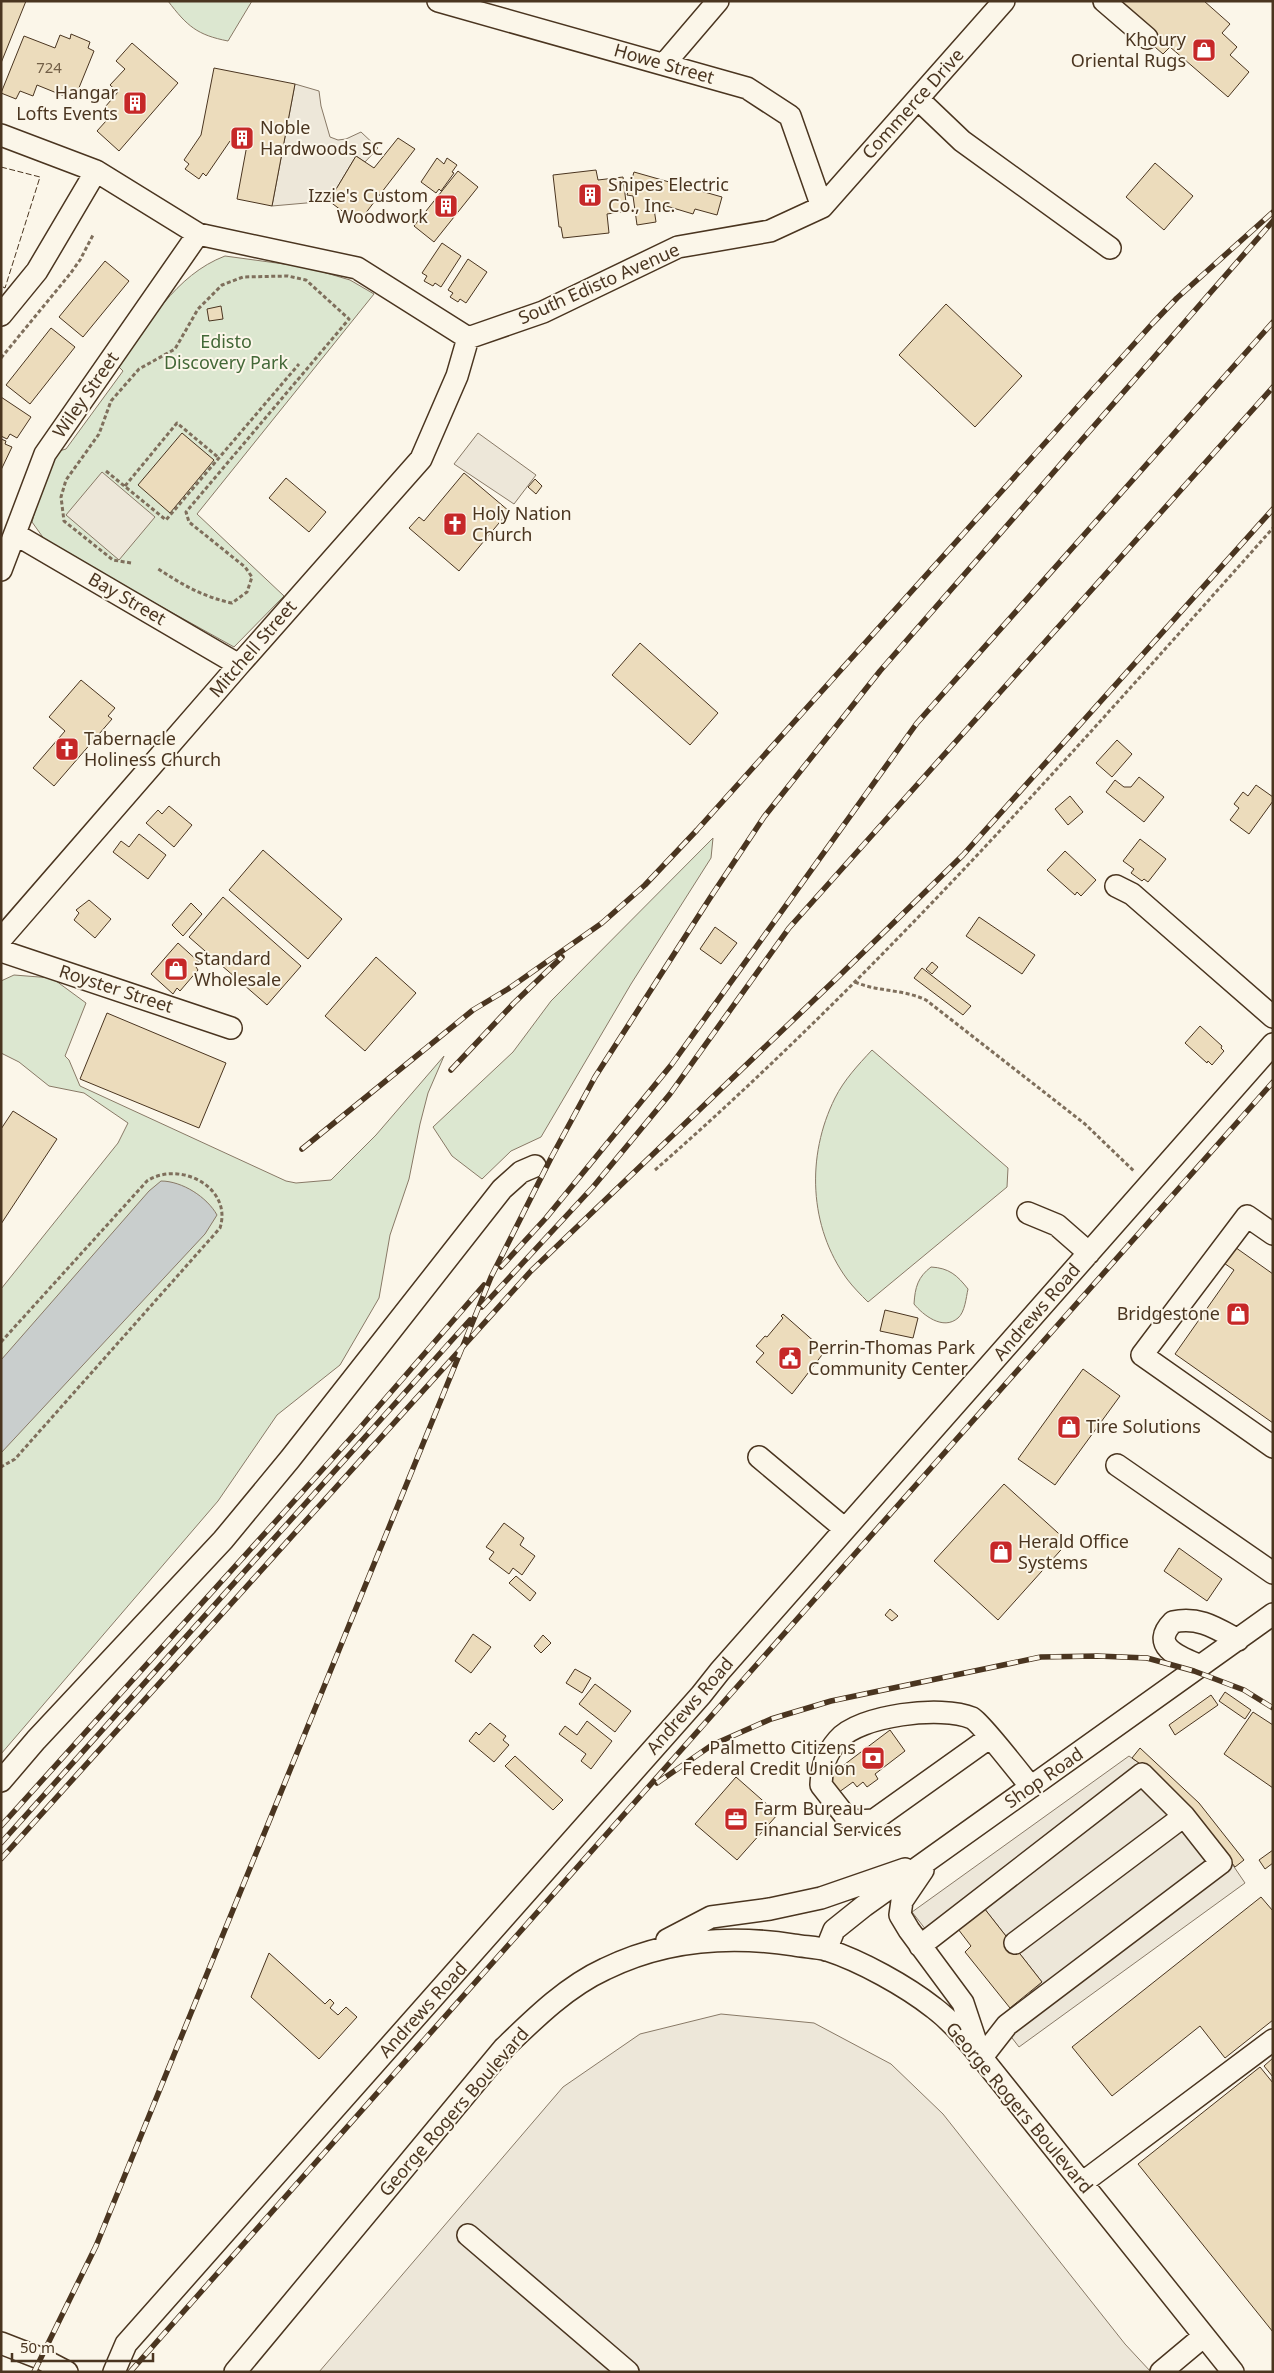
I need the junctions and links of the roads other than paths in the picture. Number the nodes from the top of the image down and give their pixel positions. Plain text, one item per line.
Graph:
1 (438, 1) edge
2 (718, 1) edge
3 (1004, 1) edge
4 (1104, 1) edge
5 (1147, 38) dead end
6 (665, 63) junction
7 (918, 99) junction
8 (1, 135) edge
9 (96, 171) junction
10 (822, 207) junction
11 (198, 234) junction
12 (1110, 248) dead end
13 (1, 314) edge
14 (468, 338) junction
15 (15, 534) junction
16 (1, 570) edge
17 (239, 665) junction
18 (1116, 886) dead end
19 (1, 939) edge
20 (1, 951) edge
21 (1273, 1017) edge
22 (231, 1028) dead end
23 (1273, 1044) edge
24 (536, 1166) dead end
25 (1028, 1213) dead end
26 (1273, 1234) edge
27 (1089, 1253) junction
28 (1273, 1447) edge
29 (759, 1457) dead end
30 (1117, 1464) dead end
31 (845, 1529) junction
32 (1273, 1573) edge
33 (1273, 1614) edge
34 (1238, 1640) junction
35 (1201, 1666) junction
36 (989, 1738) junction
37 (1, 1781) edge
38 (1031, 1787) junction
39 (1184, 1816) junction
40 (931, 1858) junction
41 (1015, 1943) dead end
42 (920, 1946) junction
43 (826, 1950) junction
44 (625, 1962) junction
45 (1273, 2040) edge
46 (982, 2057) junction
47 (1082, 2183) junction
48 (468, 2235) dead end
49 (1204, 2336) junction
50 (1, 2342) edge
51 (1161, 2371) edge
52 (66, 2372) edge
53 (114, 2372) edge
54 (235, 2372) edge
55 (628, 2372) edge
56 (1233, 2372) edge

1 - 6 street, Howe Street
2 - 6 street
3 - 7 street, Commerce Drive
4 - 5 street
6 - 10 street, Howe Street
7 - 10 street, Commerce Drive
7 - 12 street
8 - 9 street
9 - 11 street
9 - 13 street
10 - 14 street, South Edisto Avenue
11 - 14 street
11 - 15 street, Wiley Street
14 - 17 street, Mitchell Street
15 - 16 street, Wiley Street
15 - 17 street, Bay Street
17 - 19 street, Mitchell Street
18 - 21 street
20 - 22 street, Royster Street
23 - 27 street, Andrews Road
24 - 37 street
25 - 27 street
26 - 28 street
27 - 31 street, Andrews Road
29 - 31 street
30 - 32 street
31 - 53 street, Andrews Road
33 - 34 street, Shop Road
34 - 35 street, Shop Road
34 - 35 street
35 - 38 street, Shop Road
36 - 36 street
36 - 38 street
38 - 40 street, Shop Road
39 - 41 street
39 - 42 street
39 - 46 street
40 - 42 street
40 - 43 street, Shop Road
40 - 44 street
42 - 46 street
43 - 44 street, George Rogers Boulevard
43 - 46 street, George Rogers Boulevard
44 - 54 street, George Rogers Boulevard
45 - 47 street
46 - 47 street, George Rogers Boulevard
47 - 49 street, George Rogers Boulevard
48 - 55 street
49 - 51 street
49 - 56 street, George Rogers Boulevard
50 - 52 street

